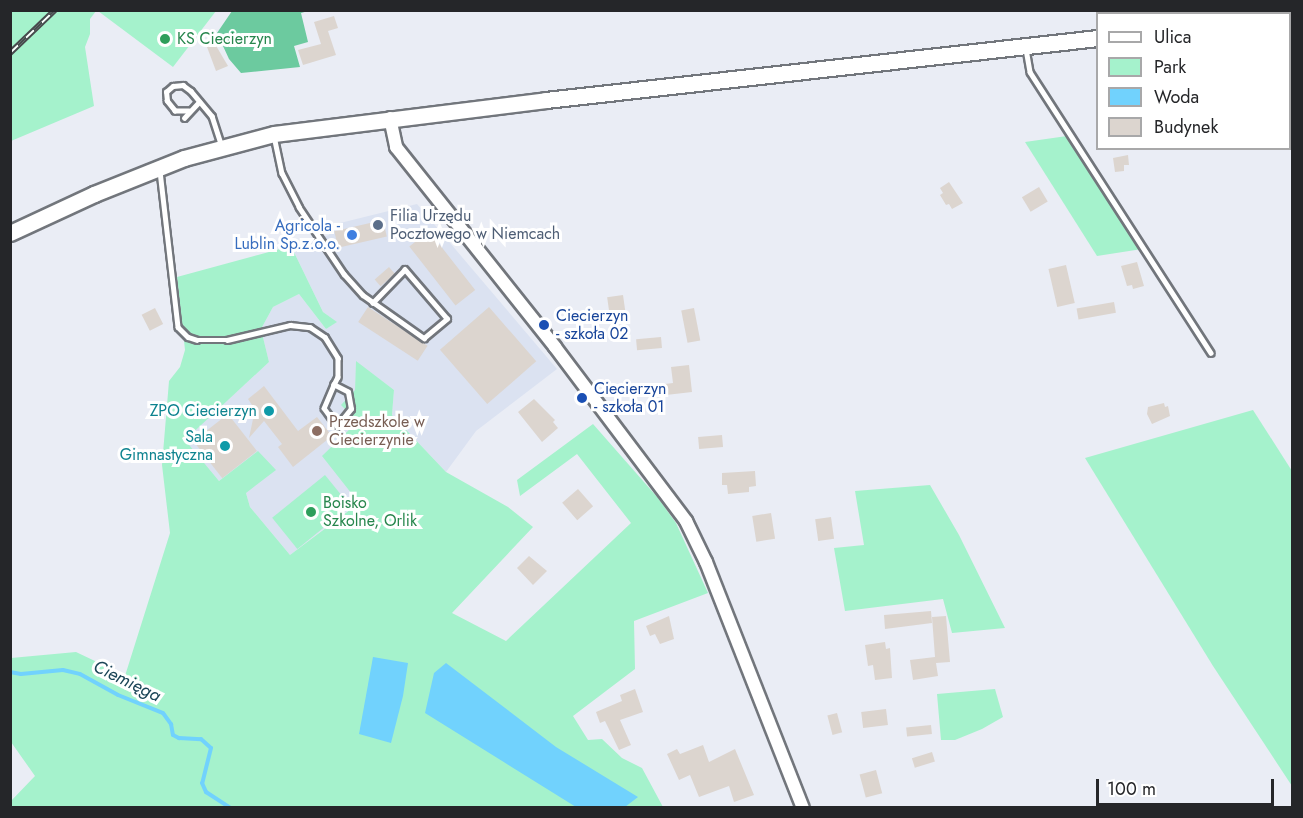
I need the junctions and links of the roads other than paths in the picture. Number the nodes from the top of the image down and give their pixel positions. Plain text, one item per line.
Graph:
1 (1096, 38) edge
2 (1026, 46) junction
3 (199, 102) junction
4 (189, 111) junction
5 (184, 118) dead end
6 (390, 118) junction
7 (274, 134) junction
8 (222, 146) junction
9 (159, 168) junction
10 (10, 233) edge
11 (374, 303) junction
12 (1211, 353) dead end
13 (334, 385) junction
14 (803, 807) edge

1 - 2 highway
2 - 6 highway
2 - 12 lane
3 - 4 lane
3 - 4 lane
3 - 8 lane
4 - 5 lane
6 - 7 highway
6 - 14 street
7 - 8 highway
7 - 11 lane
8 - 9 highway
9 - 10 highway
9 - 13 lane
11 - 11 lane
13 - 13 lane

